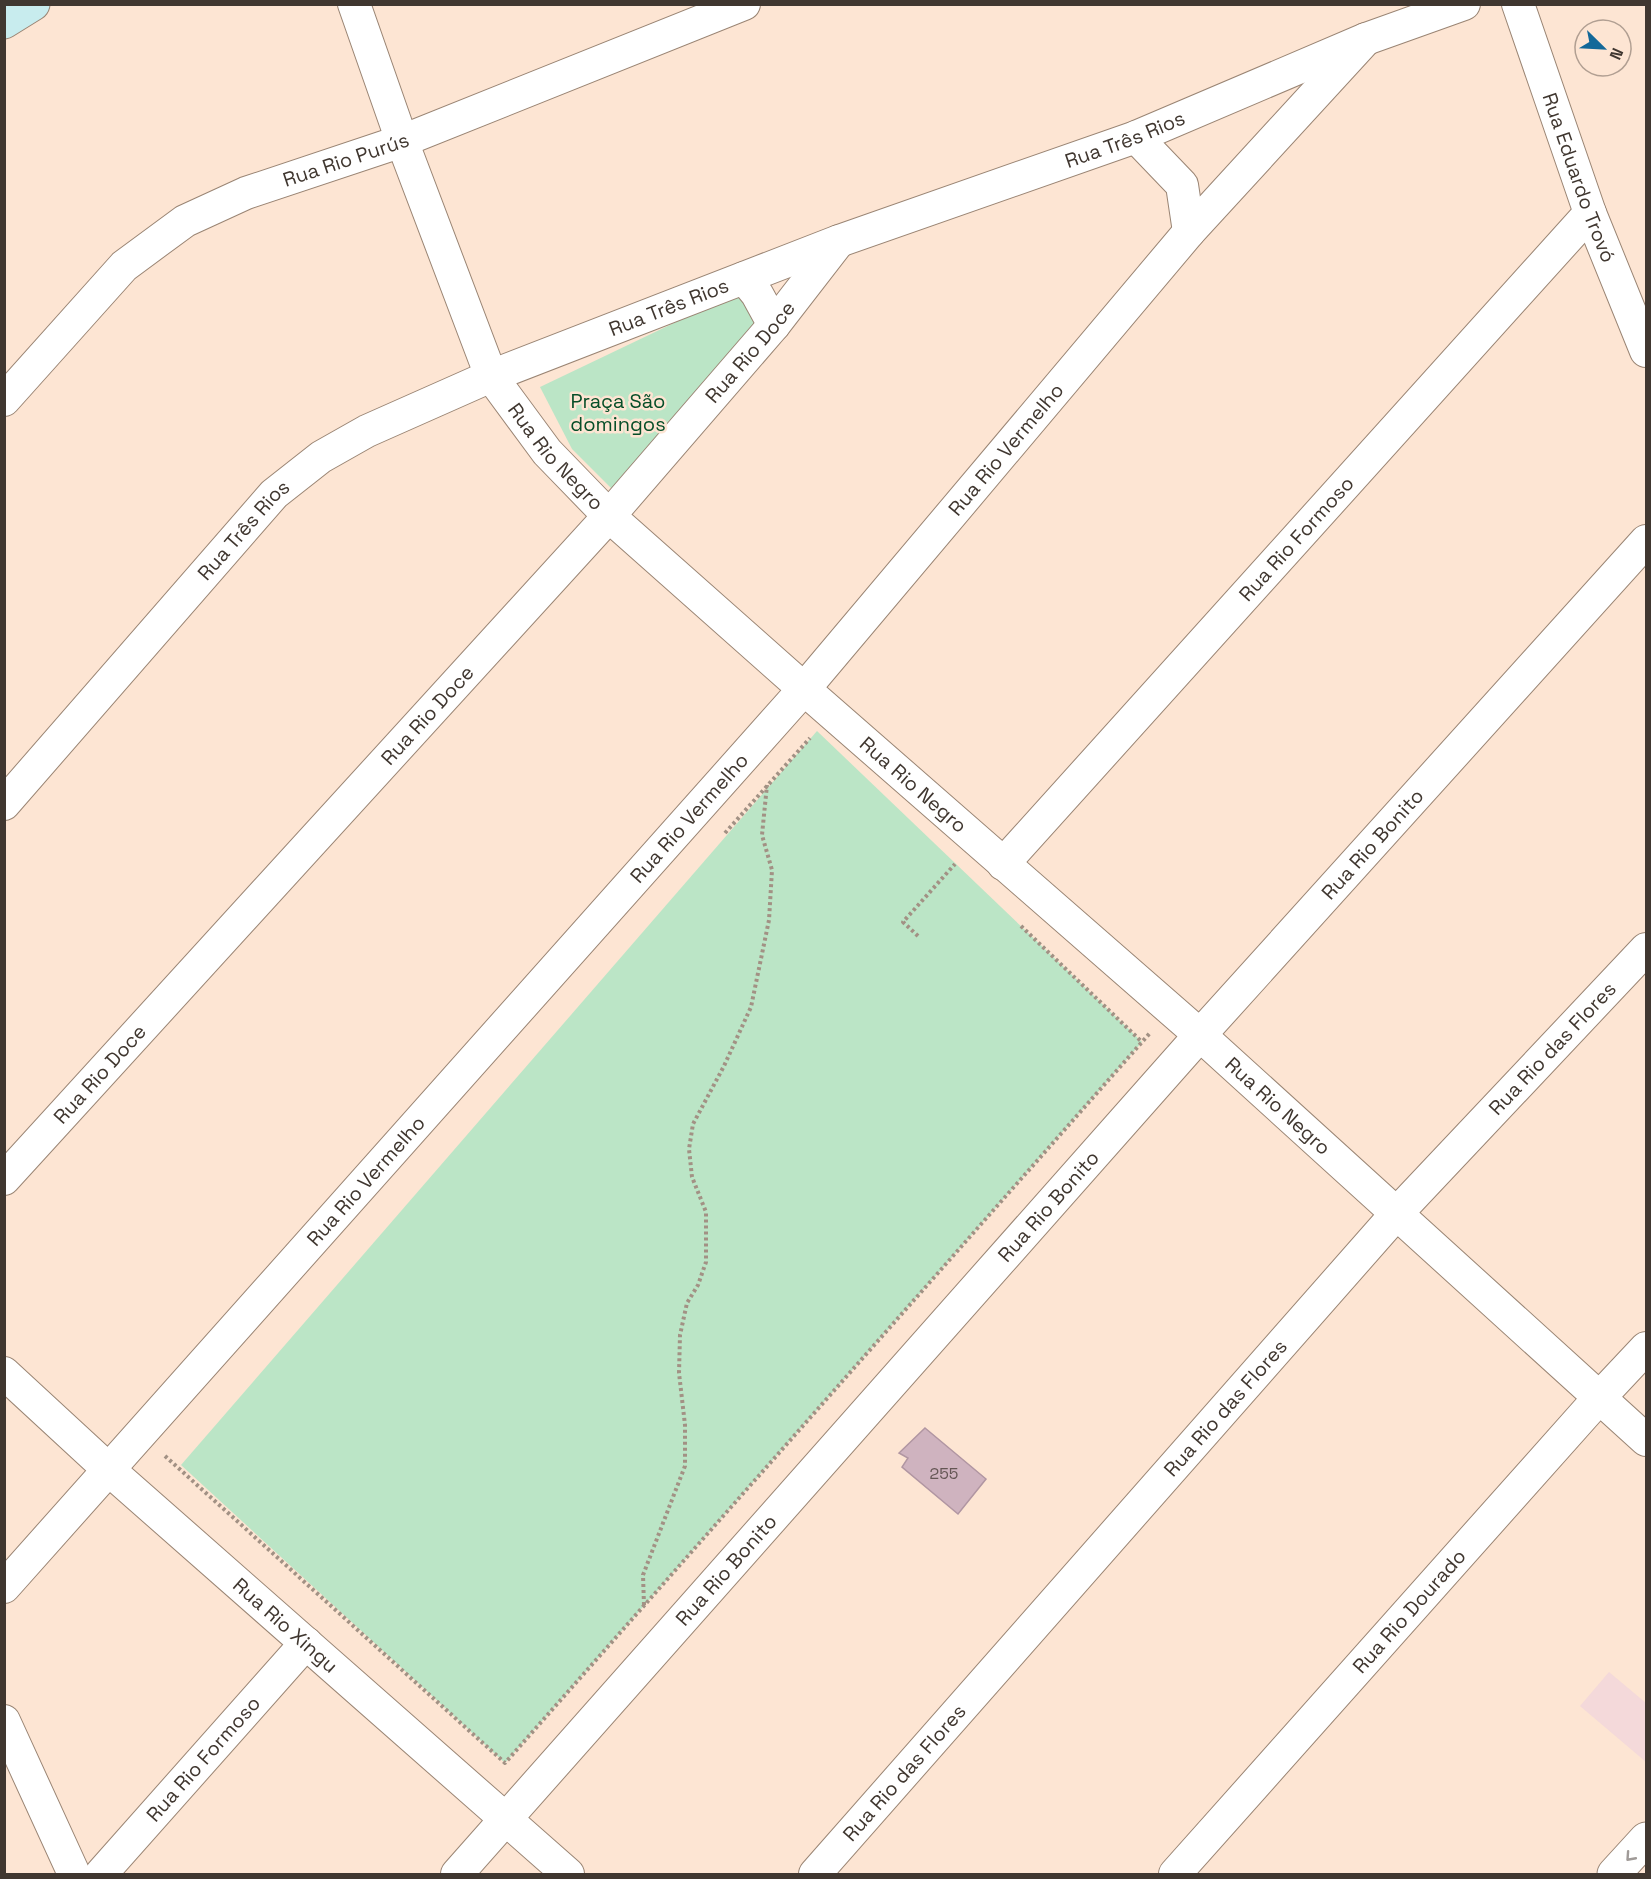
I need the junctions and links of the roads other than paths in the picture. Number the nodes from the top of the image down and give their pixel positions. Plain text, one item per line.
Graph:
1 (33, 4) edge
2 (354, 4) edge
3 (744, 4) edge
4 (1464, 4) edge
5 (1518, 4) edge
6 (4, 22) edge
7 (1366, 39) junction
8 (1136, 137) junction
9 (402, 141) junction
10 (1590, 213) junction
11 (1189, 232) junction
12 (839, 241) junction
13 (744, 278) junction
14 (774, 325) junction
15 (1647, 351) edge
16 (491, 376) junction
17 (4, 400) edge
18 (609, 516) junction
19 (1647, 541) edge
20 (804, 689) junction
21 (4, 804) edge
22 (1003, 864) junction
23 (1647, 949) edge
24 (1200, 1035) junction
25 (4, 1179) edge
26 (1397, 1213) junction
27 (1647, 1348) edge
28 (4, 1373) edge
29 (1599, 1398) junction
30 (1647, 1440) edge
31 (108, 1469) junction
32 (4, 1587) edge
33 (306, 1642) junction
34 (4, 1721) edge
35 (506, 1820) junction
36 (1647, 1839) edge
37 (74, 1875) edge
38 (101, 1875) edge
39 (457, 1875) edge
40 (568, 1875) edge
41 (815, 1875) edge
42 (1175, 1875) edge
43 (1614, 1875) edge

1 - 6 main road
2 - 9 street, Rua Rio Negro
3 - 9 street, Rua Rio Purús
4 - 7 street, Rua Três Rios
5 - 10 street, Rua Eduardo Trovó
7 - 8 street, Rua Três Rios
7 - 11 street, Rua Rio Vermelho
8 - 11 street
8 - 12 street, Rua Três Rios
9 - 16 street, Rua Rio Negro
9 - 17 street, Rua Rio Purús
10 - 15 street, Rua Eduardo Trovó
10 - 22 street, Rua Rio Formoso
11 - 20 street, Rua Rio Vermelho
12 - 13 street, Rua Três Rios
12 - 14 street, Rua Rio Doce
13 - 14 street
13 - 16 street, Rua Três Rios
14 - 18 street, Rua Rio Doce
16 - 18 street, Rua Rio Negro
16 - 21 street, Rua Três Rios
18 - 20 street, Rua Rio Negro
18 - 25 street, Rua Rio Doce
19 - 24 street, Rua Rio Bonito
20 - 22 street, Rua Rio Negro
20 - 31 street, Rua Rio Vermelho
22 - 24 street, Rua Rio Negro
23 - 26 street, Rua Rio das Flores
24 - 26 street, Rua Rio Negro
24 - 35 street, Rua Rio Bonito
26 - 29 street, Rua Rio Negro
26 - 41 street, Rua Rio das Flores
27 - 29 street, Rua Rio Dourado
28 - 31 street, Rua Rio Xingu
29 - 30 street, Rua Rio Negro
29 - 42 street, Rua Rio Dourado
31 - 32 street, Rua Rio Vermelho
31 - 33 street, Rua Rio Xingu
33 - 35 street, Rua Rio Xingu
33 - 38 street, Rua Rio Formoso
34 - 37 street
35 - 39 street, Rua Rio Bonito
35 - 40 street, Rua Rio Xingu
36 -> 43 street

